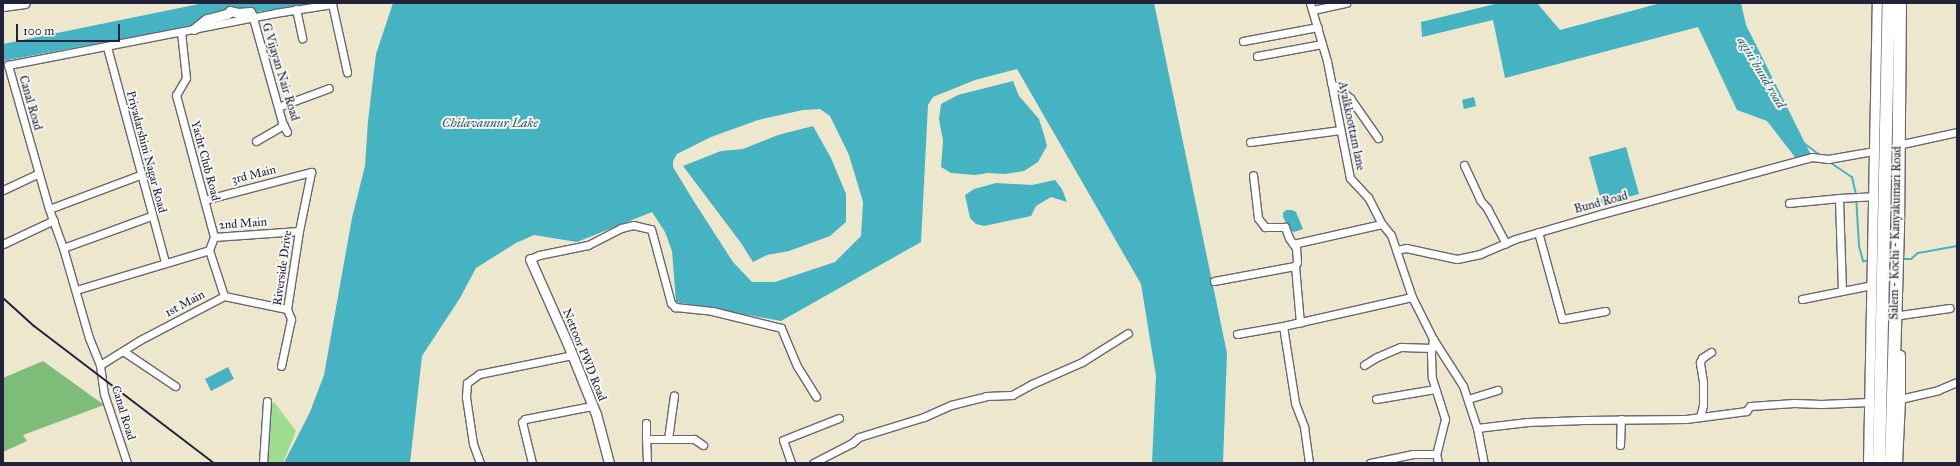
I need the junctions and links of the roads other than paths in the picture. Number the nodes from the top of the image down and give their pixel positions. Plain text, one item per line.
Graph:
1 (1310, 3) edge
2 (1346, 3) edge
3 (1877, 3) edge
4 (1889, 3) edge
5 (1900, 3) edge
6 (1906, 3) edge
7 (20, 4) edge
8 (332, 4) edge
9 (3, 6) edge
10 (229, 7) edge
11 (296, 9) junction
12 (1313, 10) junction
13 (253, 18) junction
14 (1318, 27) junction
15 (194, 29) junction
16 (181, 32) junction
17 (302, 38) dead end
18 (1243, 41) dead end
19 (1905, 41) joint
20 (1322, 44) junction
21 (107, 47) junction
22 (1257, 56) dead end
23 (347, 72) dead end
24 (1331, 83) junction
25 (329, 88) dead end
26 (278, 107) junction
27 (1340, 130) junction
28 (1957, 132) edge
29 (1378, 138) dead end
30 (256, 141) dead end
31 (1250, 142) dead end
32 (1902, 144) junction
33 (1874, 151) junction
34 (1464, 165) dead end
35 (311, 172) joint
36 (38, 174) junction
37 (140, 175) junction
38 (1253, 175) dead end
39 (3, 190) edge
40 (1873, 196) junction
41 (1839, 198) junction
42 (204, 200) junction
43 (1789, 204) dead end
44 (49, 209) junction
45 (151, 216) junction
46 (54, 220) junction
47 (1382, 224) junction
48 (1902, 230) joint
49 (299, 231) junction
50 (1538, 232) junction
51 (214, 237) junction
52 (1506, 243) junction
53 (3, 244) edge
54 (1292, 244) junction
55 (63, 248) junction
56 (209, 250) junction
57 (1396, 250) junction
58 (530, 259) joint
59 (165, 262) junction
60 (1295, 266) junction
61 (1214, 281) dead end
62 (1872, 285) junction
63 (76, 290) junction
64 (1842, 290) junction
65 (224, 296) junction
66 (1412, 297) junction
67 (1802, 299) dead end
68 (1950, 308) dead end
69 (287, 309) junction
70 (1605, 311) dead end
71 (1897, 314) junction
72 (1300, 323) junction
73 (1283, 326) junction
74 (1128, 333) dead end
75 (1237, 334) dead end
76 (1433, 339) junction
77 (1432, 348) junction
78 (123, 351) junction
79 (1710, 352) dead end
80 (572, 355) junction
81 (100, 365) junction
82 (1364, 365) dead end
83 (281, 366) dead end
84 (1957, 382) edge
85 (175, 386) dead end
86 (1435, 389) junction
87 (1498, 390) dead end
88 (674, 395) dead end
89 (816, 396) dead end
90 (1376, 399) dead end
91 (1468, 399) junction
92 (1900, 399) junction
93 (267, 401) dead end
94 (1870, 402) junction
95 (592, 406) junction
96 (1700, 417) junction
97 (840, 418) dead end
98 (1620, 419) junction
99 (646, 423) dead end
100 (1477, 428) junction
101 (646, 439) junction
102 (668, 439) junction
103 (1620, 444) dead end
104 (703, 445) dead end
105 (1436, 454) junction
106 (127, 463) edge
107 (263, 463) edge
108 (480, 463) edge
109 (532, 463) edge
110 (609, 463) edge
111 (647, 463) edge
112 (791, 463) edge
113 (813, 463) edge
114 (1309, 463) edge
115 (1370, 463) edge
116 (1438, 463) edge
117 (1484, 463) edge
118 (1868, 463) edge
119 (1879, 463) edge
120 (1891, 463) edge
121 (1897, 463) edge

1 - 12 street, Ayalkkoottam lane
2 - 12 street
3 - 33 street
4 - 119 highway, Salem - Kochi - Kanyakumari Road
5 - 71 highway, Salem - Kochi - Kanyakumari Road
6 - 19 street
7 - 9 street
8 - 11 street, Canal Road
8 - 23 street
10 - 13 street
10 - 15 street
11 - 13 street, Canal Road
11 - 17 street
12 - 14 street, Ayalkkoottam lane
13 - 15 street, Canal Road
13 - 26 street, G Vijayan Nair Road
14 - 18 street
14 - 20 street, Ayalkkoottam lane
15 - 16 street, Canal Road
16 - 21 street, Canal Road
16 - 42 street, Yacht Club Road
19 - 32 street
20 - 22 street
20 - 24 street, Ayalkkoottam lane
21 - 36 street, Canal Road
21 - 37 street, Priyadarshini Nagar Road
24 - 27 street, Ayalkkoottam lane
24 - 29 street
25 - 26 street
26 - 30 street, G Vijayan Nair Road
27 - 31 street
27 - 47 street, Ayalkkoottam lane
28 - 32 street
32 - 48 street
33 - 40 street
33 - 50 street, Bund Road
34 - 52 street
35 - 42 street, 3rd Main
35 - 49 street, Riverside Drive
36 - 39 street
36 - 44 street, Canal Road
37 - 44 street
37 - 45 street, Priyadarshini Nagar Road
38 - 54 street
40 - 41 street
40 - 62 street
41 - 43 street
41 - 64 street
42 - 51 street, Yacht Club Road
44 - 46 street, Canal Road
45 - 55 street
45 - 59 street, Priyadarshini Nagar Road
46 - 53 street
46 - 55 street, Canal Road
47 - 54 street
47 - 57 street, Ayalkkoottam lane
48 - 71 street
49 - 51 street, 2nd Main
49 - 69 street, Riverside Drive
50 - 52 street, Bund Road
50 - 70 street
51 - 56 street
52 - 57 street, Bund Road
54 - 60 street
55 - 63 street, Canal Road
56 - 59 street
56 - 65 street
57 - 66 street, Ayalkkoottam lane
58 - 80 street, Nettoor PWD Road
58 - 89 street
59 - 63 street
60 - 61 street
60 - 72 street
62 - 64 street
62 - 94 street
63 - 81 street, Canal Road
64 - 67 street
65 - 69 street, 1st Main
65 - 78 street, 1st Main
66 - 72 street
66 - 76 street, Ayalkkoottam lane
68 - 71 street
69 - 83 street, Riverside Drive
71 - 92 street
71 - 120 highway, Salem - Kochi - Kanyakumari Road
72 - 73 street
73 - 75 street
73 - 114 street
74 - 113 street
76 - 77 street
76 - 91 street, Ayalkkoottam lane
77 - 82 street
77 - 86 street
78 - 81 street, 1st Main
78 - 85 street
79 - 96 street
80 - 95 street, Nettoor PWD Road
80 - 108 street
81 - 106 street, Canal Road
84 - 92 street
86 - 90 street
86 - 105 street
87 - 91 street
88 - 102 street
91 - 100 street, Ayalkkoottam lane
92 - 121 street
93 - 107 street
94 - 96 street
94 - 118 street
95 - 109 street
95 - 110 street, Nettoor PWD Road
96 - 98 street
97 - 112 street
98 - 100 street
98 - 103 street
99 - 101 street
100 - 117 street, Ayalkkoottam lane
101 - 102 street
101 - 111 street
102 - 104 street
105 - 115 street
105 - 116 street

